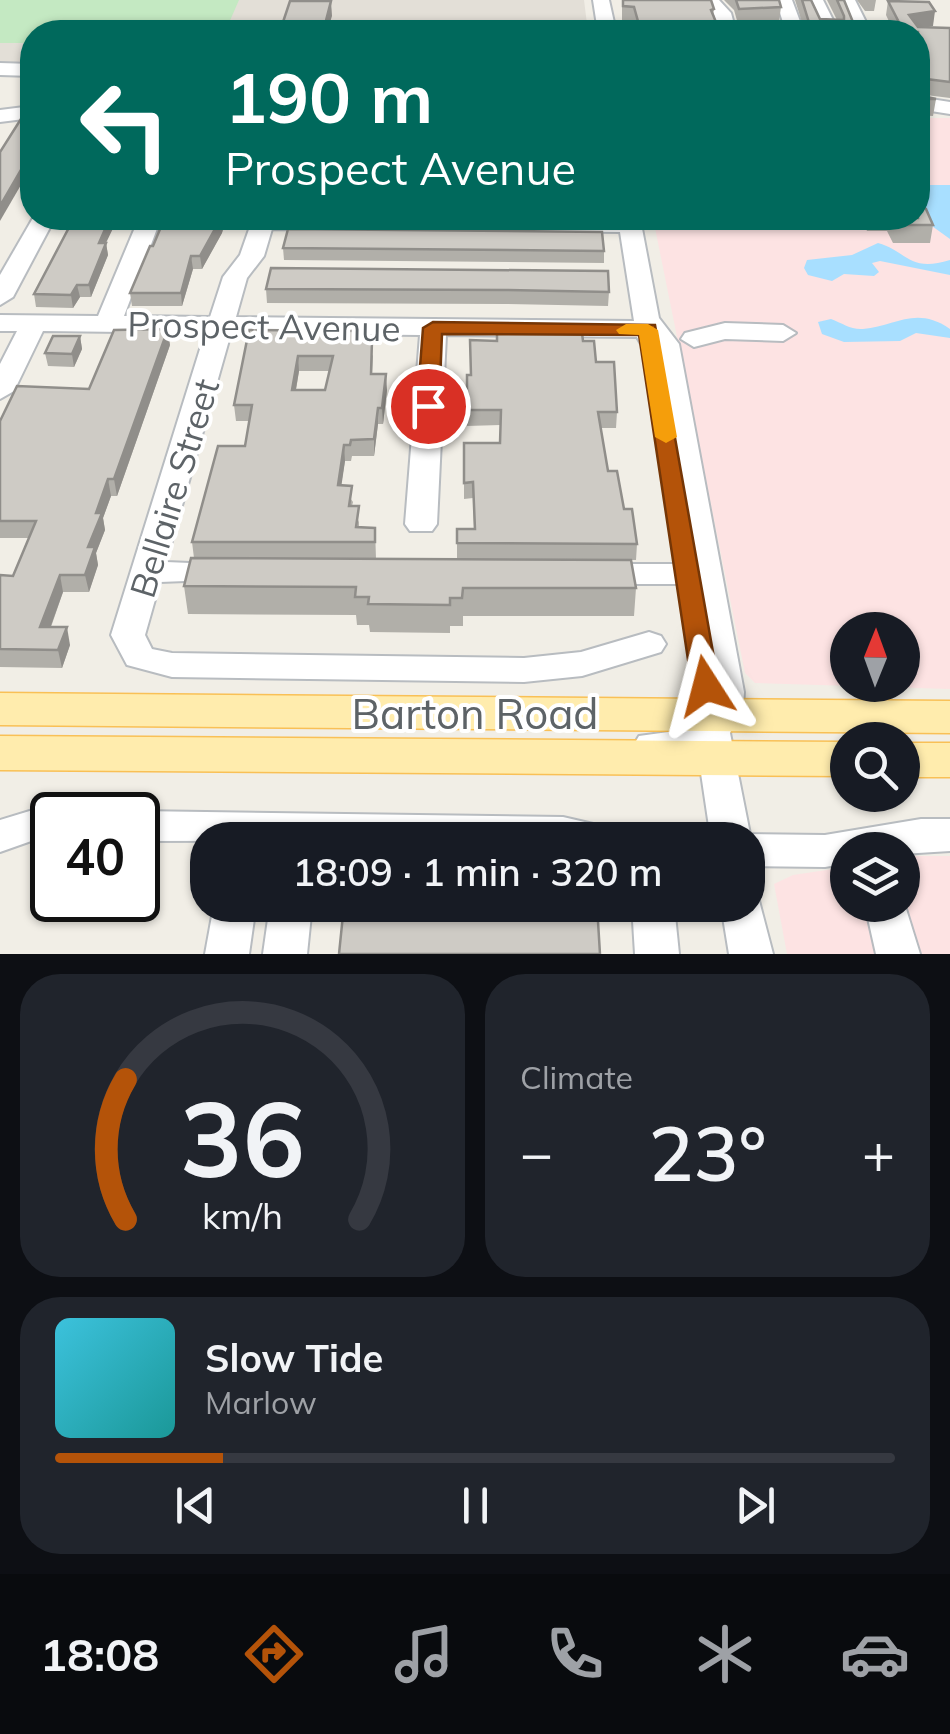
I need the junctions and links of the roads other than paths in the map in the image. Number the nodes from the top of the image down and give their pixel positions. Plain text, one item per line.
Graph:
1 (710, 0) edge
2 (724, 20) edge
3 (37, 230) edge
4 (145, 230) edge
5 (261, 230) edge
6 (630, 230) edge
7 (240, 271) junction
8 (279, 271) edge
9 (0, 297) edge
10 (0, 323) edge
11 (34, 324) junction
12 (108, 324) junction
13 (647, 324) junction
14 (223, 326) junction
15 (433, 328) junction
16 (783, 333) dead end
17 (694, 339) dead end
18 (0, 392) edge
19 (421, 524) dead end
20 (149, 572) junction
21 (249, 572) edge
22 (568, 574) edge
23 (688, 574) junction
24 (649, 644) dead end
25 (0, 709) edge
26 (950, 717) edge
27 (717, 728) junction
28 (0, 753) edge
29 (830, 755) edge
30 (920, 760) edge
31 (950, 760) edge
32 (729, 822) edge
33 (160, 828) edge
34 (190, 830) edge
35 (920, 835) edge
36 (950, 836) edge
37 (765, 850) edge
38 (830, 851) edge
39 (232, 922) edge
40 (289, 922) edge
41 (655, 922) edge
42 (745, 922) edge
43 (890, 922) edge
44 (227, 954) edge
45 (284, 954) edge
46 (657, 954) edge
47 (751, 954) edge
48 (898, 954) edge

1 - 2 street
3 - 9 street
4 - 12 street
5 - 7 street, Bellaire Street
6 - 13 street
7 - 8 street
7 - 14 street, Bellaire Street
10 - 11 street, Prospect Avenue
11 - 12 street, Prospect Avenue
11 - 18 street
12 - 14 street, Prospect Avenue
13 - 15 street, Prospect Avenue
13 - 23 street
13 - 27 street
14 - 15 street, Prospect Avenue
14 - 20 street, Bellaire Street
15 - 19 street
16 - 17 street
20 - 21 street
20 - 24 street, Bellaire Street
22 - 23 street
23 - 27 street
25 - 27 main road, Barton Road
26 - 27 main road, Barton Road
27 - 28 main road, Barton Road
27 - 29 main road, Barton Road
27 - 32 street
30 - 31 main road
33 - 34 street
35 - 36 street
37 - 38 street
39 - 44 street
40 - 45 street
41 - 46 street
42 - 47 street
43 - 48 street

